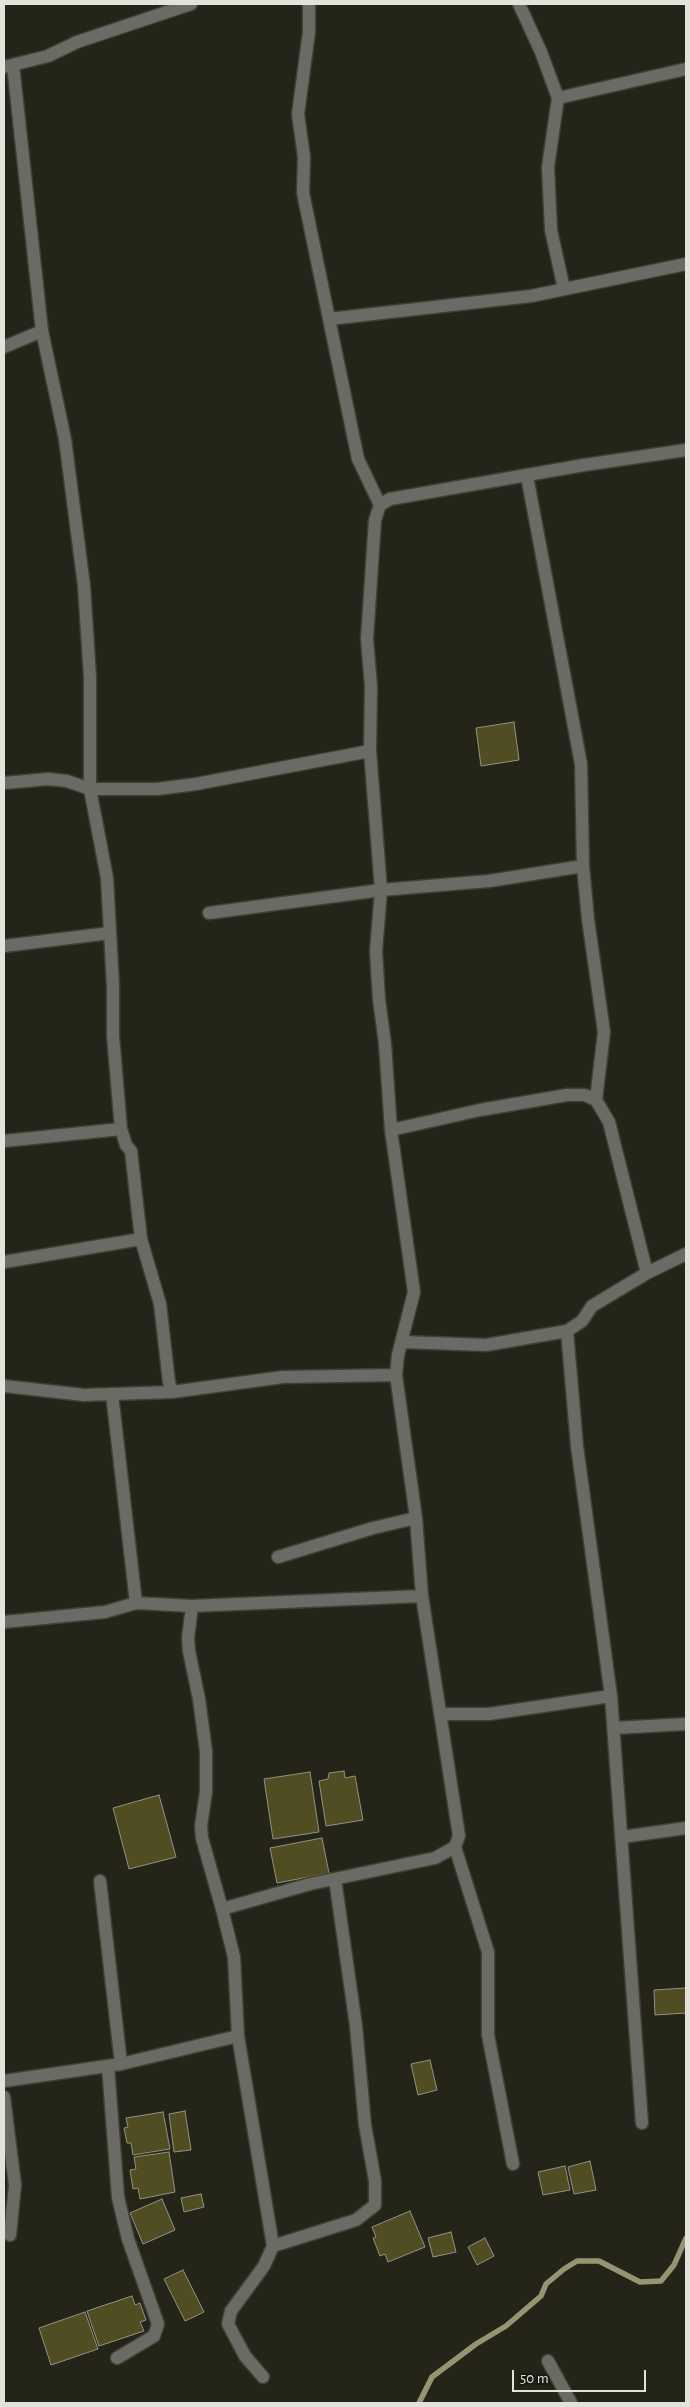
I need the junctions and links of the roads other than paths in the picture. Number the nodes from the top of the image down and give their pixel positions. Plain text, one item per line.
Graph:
1 (191, 4) edge
2 (310, 4) edge
3 (519, 4) edge
4 (9, 66) edge
5 (686, 69) edge
6 (558, 98) junction
7 (686, 264) edge
8 (564, 288) junction
9 (329, 319) junction
10 (42, 331) junction
11 (4, 347) edge
12 (686, 450) edge
13 (527, 476) junction
14 (380, 506) junction
15 (370, 751) junction
16 (4, 783) edge
17 (90, 789) junction
18 (583, 866) junction
19 (381, 890) junction
20 (209, 913) dead end
21 (110, 933) junction
22 (4, 946) edge
23 (596, 1100) junction
24 (121, 1129) junction
25 (390, 1130) junction
26 (4, 1140) edge
27 (142, 1239) junction
28 (686, 1254) edge
29 (4, 1262) edge
30 (646, 1273) junction
31 (568, 1331) junction
32 (402, 1342) junction
33 (396, 1375) junction
34 (4, 1386) edge
35 (172, 1392) junction
36 (112, 1394) junction
37 (416, 1518) junction
38 (278, 1557) dead end
39 (422, 1596) junction
40 (136, 1603) junction
41 (192, 1606) junction
42 (4, 1622) edge
43 (612, 1696) junction
44 (440, 1714) junction
45 (686, 1724) edge
46 (615, 1728) junction
47 (686, 1828) edge
48 (622, 1837) junction
49 (455, 1848) junction
50 (336, 1879) junction
51 (100, 1881) dead end
52 (222, 1909) junction
53 (238, 2036) junction
54 (114, 2065) junction
55 (4, 2081) edge
56 (4, 2096) edge
57 (642, 2123) dead end
58 (513, 2164) dead end
59 (10, 2235) dead end
60 (273, 2246) junction
61 (117, 2358) dead end
62 (548, 2361) dead end
63 (263, 2377) dead end
64 (571, 2403) edge

1 - 4 street
2 - 9 street
3 - 6 street
4 - 10 street
5 - 6 street
6 - 8 street
7 - 8 street
8 - 9 street
9 - 14 street
10 - 11 street
10 - 17 street
12 - 13 street
13 - 14 street
13 - 18 street
14 - 15 street
15 - 17 street
15 - 19 street
16 - 17 street
17 - 21 street
18 - 19 street
18 - 23 street
19 - 20 street
19 - 25 street
21 - 22 street
21 - 24 street
23 - 25 street
23 - 30 street
24 - 26 street
24 - 27 street
25 - 32 street
27 - 29 street
27 - 35 street
28 - 30 street
30 - 31 street
31 - 32 street
31 - 43 street
32 - 33 street
33 - 35 street
33 - 37 street
34 - 36 street
35 - 36 street
36 - 40 street
37 - 38 street
37 - 39 street
39 - 41 street
39 - 44 street
40 - 41 street
40 - 42 street
41 - 52 street
43 - 44 street
43 - 46 street
44 - 49 street
45 - 46 street
46 - 48 street
47 - 48 street
48 - 57 street
49 - 50 street
49 - 58 street
50 - 52 street
50 - 60 street
51 - 54 street
52 - 53 street
53 - 54 street
53 - 60 street
54 - 55 street
54 - 61 street
56 - 59 street
60 - 63 street
62 - 64 street

